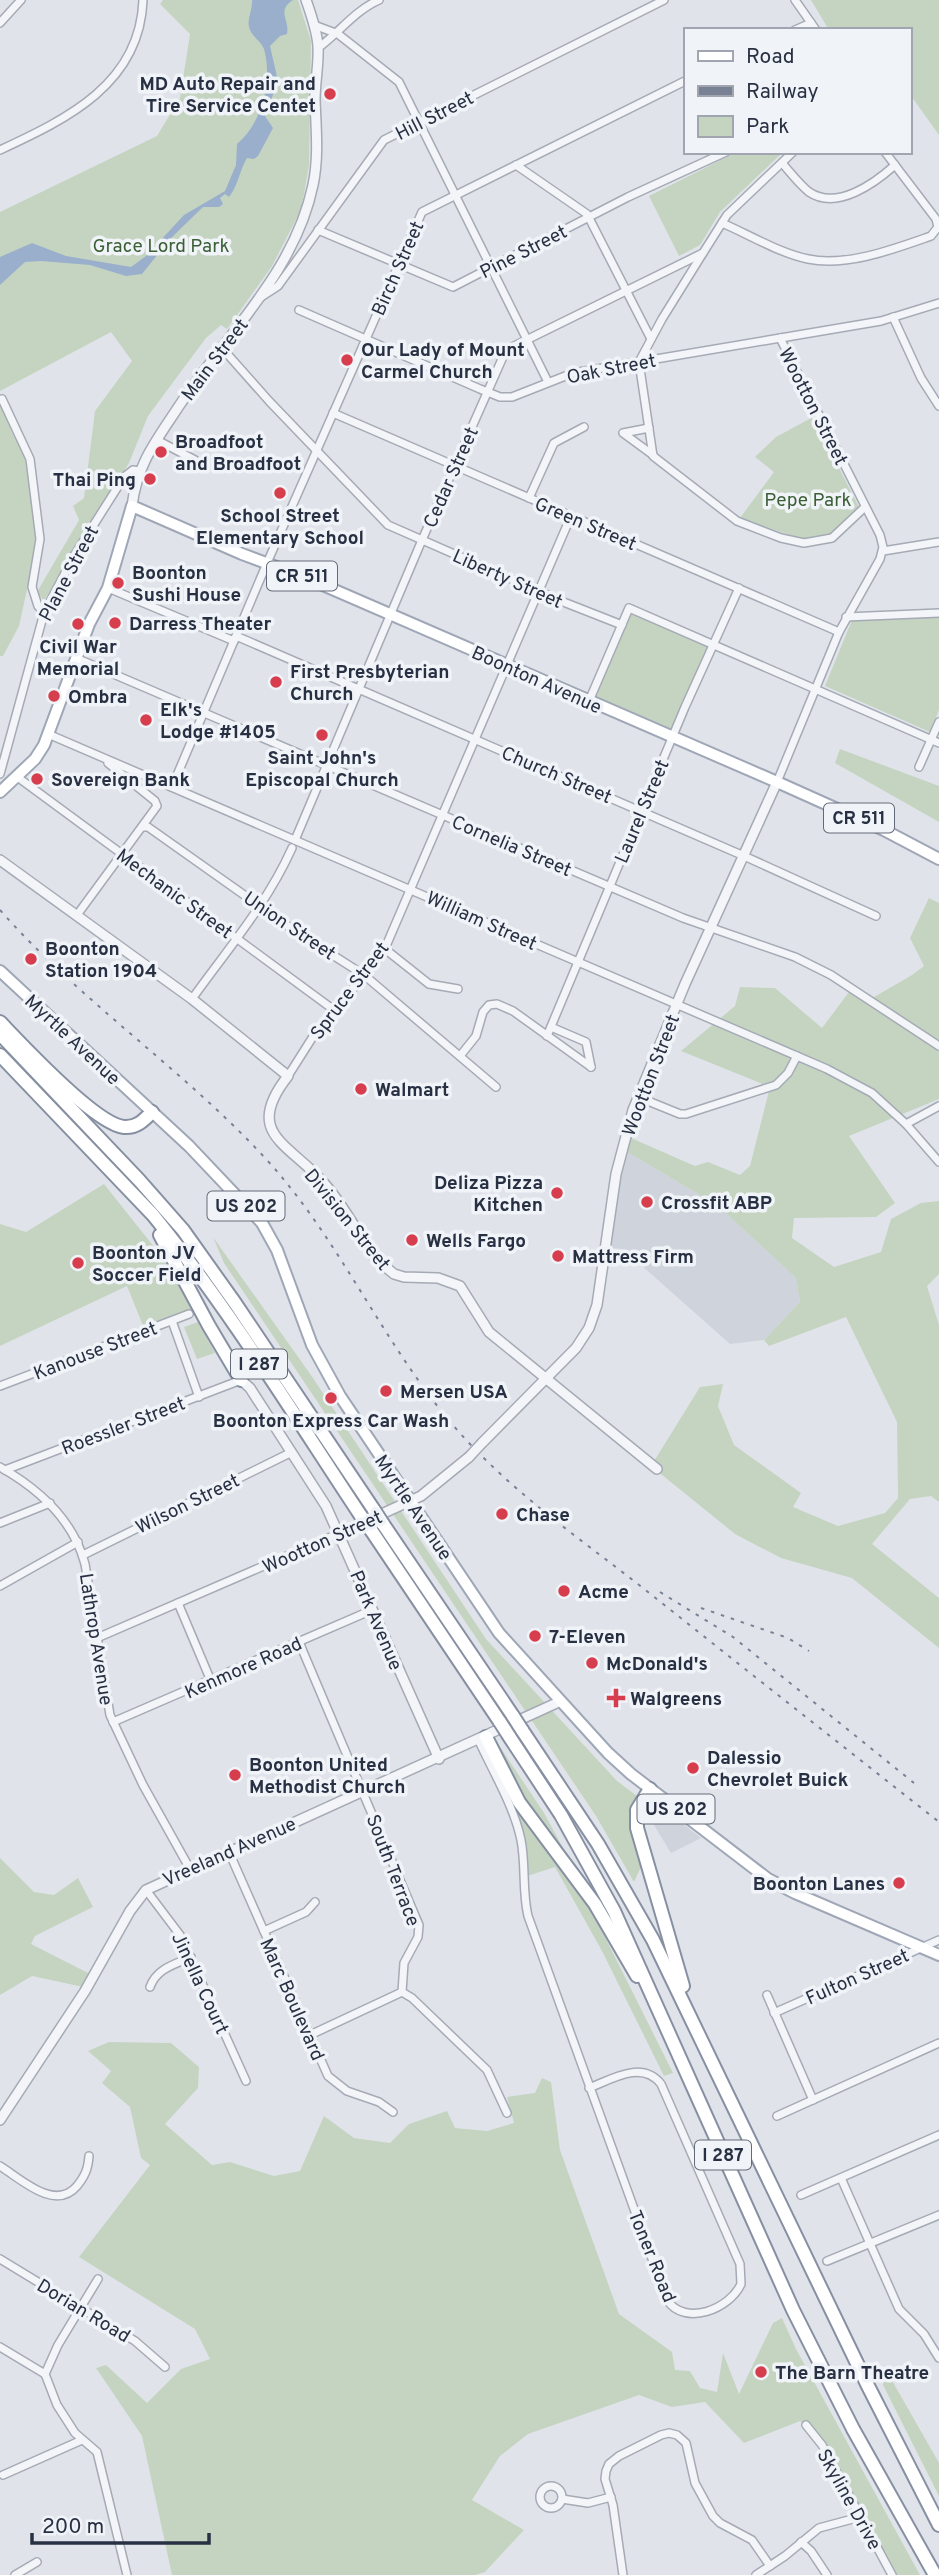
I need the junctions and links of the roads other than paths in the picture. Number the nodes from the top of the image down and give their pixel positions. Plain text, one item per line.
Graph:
1 (21, 0) edge
2 (143, 0) edge
3 (306, 0) edge
4 (379, 0) edge
5 (664, 0) edge
6 (795, 0) edge
7 (0, 23) edge
8 (314, 25) junction
9 (813, 26) edge
10 (338, 34) junction
11 (318, 48) junction
12 (684, 81) edge
13 (419, 122) junction
14 (0, 150) edge
15 (722, 154) edge
16 (791, 154) edge
17 (887, 154) edge
18 (782, 163) junction
19 (516, 165) junction
20 (895, 165) junction
21 (456, 194) junction
22 (589, 218) junction
23 (722, 223) junction
24 (318, 230) junction
25 (703, 253) junction
26 (399, 264) junction
27 (491, 267) junction
28 (626, 289) junction
29 (260, 297) junction
30 (939, 303) edge
31 (299, 310) dead end
32 (893, 317) junction
33 (780, 338) junction
34 (366, 339) junction
35 (650, 339) junction
36 (526, 340) junction
37 (222, 348) junction
38 (639, 362) junction
39 (548, 382) junction
40 (487, 392) junction
41 (2, 399) edge
42 (939, 406) edge
43 (333, 413) junction
44 (584, 427) dead end
45 (649, 429) junction
46 (157, 440) junction
47 (317, 451) junction
48 (653, 456) junction
49 (195, 460) dead end
50 (455, 466) junction
51 (139, 471) junction
52 (529, 498) junction
53 (132, 506) junction
54 (865, 508) junction
55 (570, 516) junction
56 (422, 540) junction
57 (939, 542) edge
58 (883, 551) junction
59 (267, 563) junction
60 (108, 588) junction
61 (738, 588) junction
62 (537, 591) junction
63 (44, 613) junction
64 (939, 613) edge
65 (391, 615) junction
66 (846, 617) junction
67 (622, 625) junction
68 (839, 632) junction
69 (235, 638) junction
70 (712, 646) junction
71 (76, 657) junction
72 (505, 665) junction
73 (359, 688) junction
74 (816, 689) junction
75 (589, 701) junction
76 (205, 712) junction
77 (939, 722) edge
78 (48, 734) junction
79 (673, 737) junction
80 (474, 739) junction
81 (935, 741) edge
82 (103, 758) junction
83 (326, 765) junction
84 (919, 767) dead end
85 (0, 774) edge
86 (16, 776) junction
87 (777, 782) junction
88 (173, 788) junction
89 (0, 792) edge
90 (641, 811) junction
91 (441, 815) junction
92 (143, 827) junction
93 (294, 844) junction
94 (122, 854) junction
95 (744, 856) junction
96 (939, 859) edge
97 (0, 860) edge
98 (609, 886) junction
99 (411, 889) junction
100 (261, 906) junction
101 (76, 915) junction
102 (876, 916) dead end
103 (710, 929) junction
104 (238, 938) junction
105 (385, 949) junction
106 (578, 962) junction
107 (0, 971) edge
108 (364, 975) junction
109 (458, 989) dead end
110 (192, 999) junction
111 (676, 1005) junction
112 (334, 1010) junction
113 (0, 1023) edge
114 (551, 1027) junction
115 (0, 1034) edge
116 (547, 1036) junction
117 (939, 1046) edge
118 (0, 1055) edge
119 (460, 1056) junction
120 (797, 1056) junction
121 (288, 1076) junction
122 (496, 1087) dead end
123 (638, 1097) junction
124 (939, 1106) edge
125 (152, 1112) junction
126 (906, 1124) junction
127 (939, 1162) edge
128 (153, 1215) junction
129 (189, 1314) dead end
130 (172, 1321) junction
131 (547, 1377) junction
132 (241, 1380) junction
133 (0, 1386) edge
134 (199, 1397) junction
135 (292, 1452) junction
136 (3, 1469) edge
137 (657, 1469) dead end
138 (410, 1502) junction
139 (50, 1503) junction
140 (0, 1523) edge
141 (340, 1533) junction
142 (78, 1542) junction
143 (83, 1555) junction
144 (0, 1586) edge
145 (178, 1603) junction
146 (372, 1610) junction
147 (97, 1638) junction
148 (299, 1642) junction
149 (211, 1681) junction
150 (561, 1701) junction
151 (113, 1722) junction
152 (483, 1739) junction
153 (439, 1759) junction
154 (650, 1789) junction
155 (364, 1791) junction
156 (229, 1852) junction
157 (190, 1869) junction
158 (146, 1890) junction
159 (315, 1902) dead end
160 (264, 1931) junction
161 (939, 1940) edge
162 (923, 1948) junction
163 (939, 1955) edge
164 (191, 1958) junction
165 (150, 1987) dead end
166 (402, 1992) junction
167 (767, 1995) dead end
168 (774, 2012) junction
169 (310, 2035) junction
170 (939, 2043) edge
171 (690, 2078) junction
172 (246, 2081) dead end
173 (589, 2088) junction
174 (813, 2100) junction
175 (731, 2103) junction
176 (393, 2112) dead end
177 (508, 2113) dead end
178 (776, 2116) dead end
179 (0, 2120) edge
180 (939, 2135) edge
181 (89, 2156) dead end
182 (0, 2166) edge
183 (841, 2178) junction
184 (801, 2196) dead end
185 (939, 2215) edge
186 (870, 2244) junction
187 (0, 2259) edge
188 (827, 2261) dead end
189 (98, 2279) dead end
190 (80, 2308) junction
191 (0, 2347) edge
192 (939, 2358) edge
193 (165, 2367) dead end
194 (45, 2374) junction
195 (806, 2425) dead end
196 (82, 2440) junction
197 (3, 2475) dead end
198 (611, 2497) junction
199 (562, 2499) dead end
200 (860, 2517) junction
201 (939, 2525) edge
202 (802, 2542) junction
203 (37, 2562) dead end
204 (770, 2566) junction
205 (15, 2575) edge
206 (127, 2575) edge
207 (623, 2575) edge
208 (756, 2575) edge
209 (827, 2575) edge
210 (892, 2575) edge
211 (935, 2575) edge

1 - 7 street
2 - 14 street
3 - 8 street, Main Street
4 - 10 street
5 - 13 street, Hill Street
6 - 9 street
8 - 10 street
8 - 11 street, Main Street
10 - 11 street
10 - 13 street
11 - 29 street, Main Street
12 - 19 street, Birch Street
13 - 21 street
13 - 24 street, Hill Street
15 - 22 street, Pine Street
16 - 18 street
17 - 20 street
18 - 20 street
18 - 23 street
19 - 21 street, Birch Street
19 - 22 street
20 - 23 street
21 - 26 street, Birch Street
21 - 27 street
22 - 27 street, Pine Street
22 - 28 street
23 - 25 street
24 - 26 street, Pine Street
24 - 29 street, Hill Street
25 - 28 street, Cedar Street
25 - 35 street
26 - 27 street, Pine Street
26 - 34 street, Birch Street
27 - 36 street
28 - 35 street
28 - 36 street, Cedar Street
29 - 37 street, Main Street
30 - 32 street, Oak Street
31 - 34 street, Oak Street
32 - 33 street, Oak Street
32 - 42 street
33 - 38 street, Oak Street
33 - 54 street, Wootton Street
34 - 40 street, Oak Street
34 - 43 street, Birch Street
35 - 38 street
36 - 39 street
36 - 40 street, Cedar Street
37 - 46 street, Main Street
37 - 47 street, Liberty Street
38 - 39 street, Oak Street
38 - 45 street
39 - 40 street, Oak Street
40 - 50 street, Cedar Street
41 - 63 street
43 - 47 street, Birch Street
43 - 50 street, Green Street
44 - 52 street
45 - 48 street
45 - 48 street
46 - 49 street
46 - 51 street, Main Street
47 - 56 street, Liberty Street
47 - 59 street, Birch Street
48 - 54 street
50 - 52 street, Green Street
50 - 56 street, Cedar Street
51 - 53 street, Main Street
51 - 63 street, Plane Street
52 - 55 street, Green Street
53 - 59 main road, Boonton Avenue / CR 511
53 - 60 main road, Main Street
54 - 58 street, Wootton Street
55 - 61 street, Green Street
55 - 62 street, Spruce Street
56 - 62 street, Liberty Street
56 - 65 street, Cedar Street
57 - 58 street
58 - 66 street, Wootton Street
59 - 65 main road, Boonton Avenue / CR 511
59 - 69 street, Birch Street
60 - 69 street, Church Street
60 - 71 main road, Main Street
61 - 68 street, Green Street
61 - 70 street, Laurel Street
62 - 67 street, Liberty Street
62 - 72 street, Spruce Street
63 - 85 street, Plane Street
64 - 66 street
65 - 72 main road, Boonton Avenue / CR 511
65 - 73 street, Cedar Street
66 - 68 street, Wootton Street
67 - 70 street
67 - 75 street
68 - 74 street, Wootton Street
69 - 73 street, Church Street
69 - 76 street, Birch Street
70 - 74 street
70 - 79 street, Laurel Street
71 - 76 street, Cornelia Street
71 - 78 main road, Main Street
72 - 75 main road, Boonton Avenue / CR 511
72 - 80 street, Spruce Street
73 - 80 street, Church Street
73 - 83 street, Cedar Street
74 - 81 street
74 - 87 street, Wootton Street
75 - 79 main road, Boonton Avenue / CR 511
76 - 83 street, Cornelia Street
76 - 88 street, Birch Street
77 - 81 street
78 - 82 street, William Street
78 - 86 main road, Main Street
79 - 87 main road, Boonton Avenue / CR 511
79 - 90 street, Laurel Street
80 - 90 street, Church Street
80 - 91 street, Spruce Street
81 - 84 street
82 - 88 street, William Street
82 - 92 street
83 - 91 street, Cornelia Street
83 - 93 street, Cedar Street
86 - 89 main road, Main Street
86 - 94 street, Mechanic Street
87 - 95 street, Wootton Street
87 - 96 main road, Boonton Avenue / CR 511
88 - 93 street, William Street
90 - 95 street, Church Street
90 - 98 street, Laurel Street
91 - 98 street, Cornelia Street
91 - 99 street, Spruce Street
92 - 94 street
92 - 100 street, Union Street
93 - 99 street, William Street
93 - 100 street, Cedar Street
94 - 101 street
94 - 104 street, Mechanic Street
95 - 102 street, Church Street
95 - 103 street, Wootton Street
97 - 101 street
98 - 103 street, Cornelia Street
98 - 106 street, Laurel Street
99 - 105 street, Spruce Street
99 - 106 street, William Street
100 - 104 street, Cedar Street
100 - 108 street, Union Street
101 - 110 street
103 - 111 street, Wootton Street
103 - 117 street, Cornelia Street
104 - 110 street, Cedar Street
104 - 112 street, Mechanic Street
105 - 108 street, Spruce Street
105 - 109 street
106 - 111 street, William Street
106 - 114 street, Laurel Street
107 - 125 main road, Myrtle Avenue / US 202
108 - 112 street, Spruce Street
108 - 119 street, Union Street
110 - 121 street
111 - 120 street, William Street
111 - 123 street, Wootton Street
112 - 121 street, Spruce Street
113 - 125 highway
114 - 116 street, Laurel Street
114 - 116 street
115 - 175 highway, I 287, bridge
116 - 119 street
118 - 128 highway, I 287
119 - 122 street, Union Street
120 - 123 street
120 - 126 street, William Street
121 - 131 street, Division Street
123 - 131 street, Wootton Street
124 - 126 street
125 - 138 main road, Myrtle Avenue / US 202
126 - 127 street, William Street
128 - 132 highway
128 - 171 highway, I 287, bridge
129 - 130 street, Kanouse Street
130 - 133 street, Kanouse Street
130 - 134 street
131 - 137 street, Division Street
131 - 138 street, Wootton Street, bridge
132 - 134 street, Roessler Street
132 - 135 street, Park Avenue
134 - 136 street, Roessler Street
135 - 141 street, Park Avenue
135 - 143 street, Wilson Street
136 - 139 street, Lathrop Avenue
138 - 141 street, Wootton Street
138 - 150 main road, Myrtle Avenue / US 202
139 - 140 street
139 - 142 street, Lathrop Avenue
141 - 145 street, Wootton Street
141 - 146 street, Park Avenue
142 - 143 street, Lathrop Avenue
142 - 144 street
143 - 147 street, Lathrop Avenue
145 - 147 street, Wootton Street
145 - 149 street
146 - 148 street, Kenmore Road
146 - 153 street, Park Avenue
147 - 151 street, Lathrop Avenue
148 - 149 street, Kenmore Road
148 - 155 street, South Terrace
149 - 151 street, Kenmore Road
150 - 152 street, Vreeland Avenue
150 - 154 main road, Myrtle Avenue / US 202
151 - 157 street, Lathrop Avenue
152 - 153 street, Vreeland Avenue
152 - 171 highway
152 - 173 street, Toner Road
153 - 155 street, Vreeland Avenue
154 - 162 main road, Myrtle Avenue / US 202
154 - 175 highway
155 - 156 street, Vreeland Avenue
155 - 166 street, South Terrace
156 - 157 street, Vreeland Avenue
156 - 160 street, Marc Boulevard
157 - 158 street, Vreeland Avenue
158 - 164 street, Jinella Court
158 - 179 street, Vreeland Avenue
159 - 160 street
160 - 169 street, Marc Boulevard
161 - 162 street, Fulton Street
162 - 163 main road, US 202
162 - 168 street, Fulton Street
164 - 165 street
164 - 172 street, Jinella Court
166 - 169 street
166 - 177 street
167 - 168 street
168 - 174 street
169 - 176 street, Marc Boulevard
170 - 174 street
171 - 211 highway, I 287
173 - 173 street, Toner Road
174 - 178 street
175 - 201 highway, I 287
180 - 183 street
181 - 182 street
183 - 184 street
183 - 186 street
185 - 186 street
186 - 188 street
186 - 192 street
187 - 190 street, Dorian Road
189 - 190 street
190 - 193 street, Dorian Road
190 - 194 street
191 - 194 street
194 - 196 street
195 - 200 street, Skyline Drive
196 - 197 street
196 - 206 street
198 - 199 street
198 - 204 street
198 - 207 street
200 - 202 street
200 - 210 street, Skyline Drive
202 - 204 street
202 - 209 street
203 - 205 street
204 - 208 street

